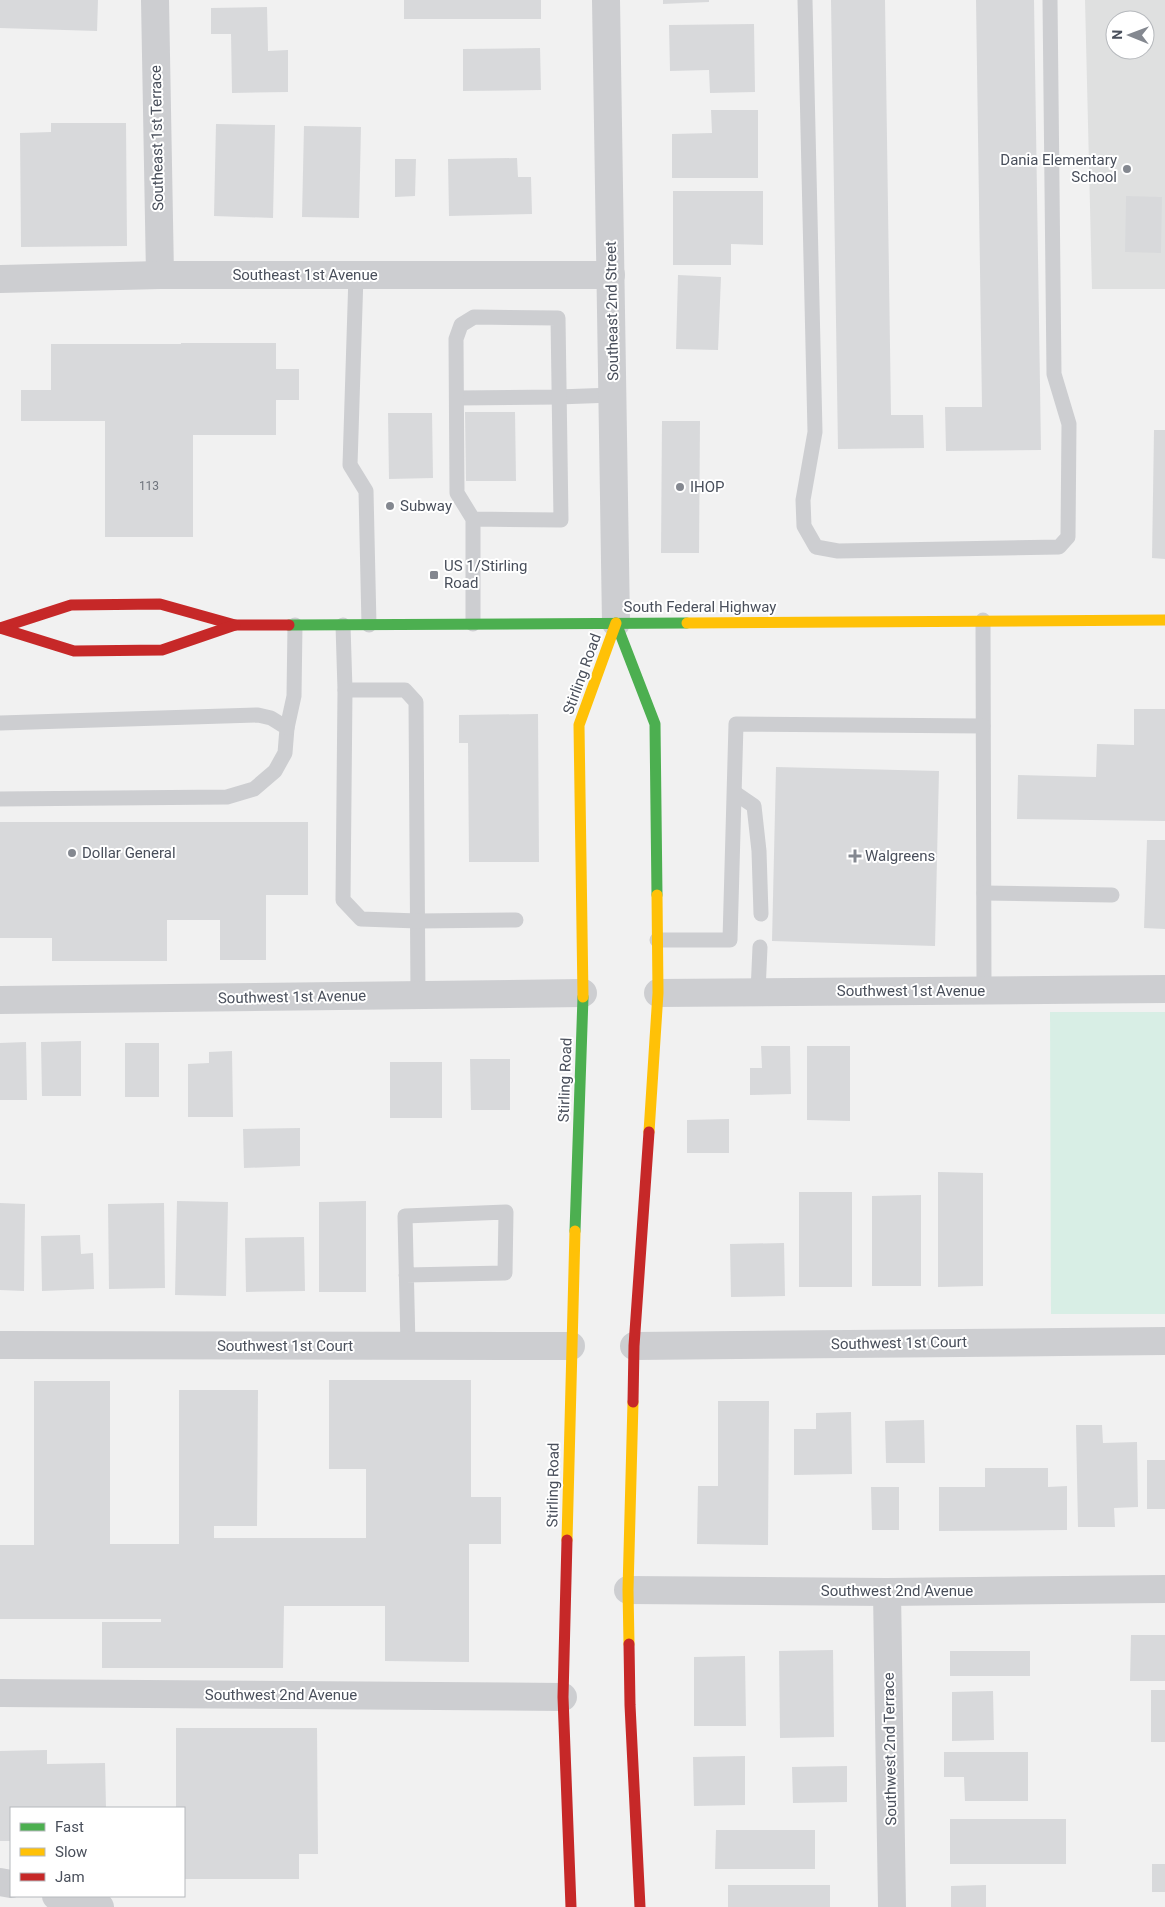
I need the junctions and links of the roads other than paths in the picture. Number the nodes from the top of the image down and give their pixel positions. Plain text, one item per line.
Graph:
1 (155, 0) edge
2 (606, 0) edge
3 (805, 0) edge
4 (1050, 0) edge
5 (160, 275) junction
6 (356, 275) junction
7 (611, 275) junction
8 (0, 279) edge
9 (613, 395) junction
10 (457, 398) junction
11 (558, 398) junction
12 (473, 519) junction
13 (983, 620) junction
14 (1165, 620) edge
15 (616, 623) junction
16 (473, 624) junction
17 (295, 625) junction
18 (343, 625) junction
19 (369, 625) junction
20 (235, 626) junction
21 (344, 690) junction
22 (0, 723) edge
23 (983, 726) junction
24 (287, 728) junction
25 (735, 793) junction
26 (0, 799) edge
27 (984, 893) junction
28 (1112, 895) dead end
29 (761, 914) dead end
30 (516, 920) dead end
31 (418, 921) junction
32 (657, 940) junction
33 (760, 947) dead end
34 (1165, 989) edge
35 (984, 990) junction
36 (758, 992) junction
37 (583, 993) junction
38 (658, 993) junction
39 (418, 995) junction
40 (0, 1000) edge
41 (406, 1275) junction
42 (1165, 1341) edge
43 (0, 1345) edge
44 (408, 1346) junction
45 (571, 1346) junction
46 (634, 1346) junction
47 (1165, 1589) edge
48 (628, 1590) junction
49 (888, 1592) junction
50 (0, 1693) edge
51 (563, 1697) junction
52 (60, 1897) edge
53 (100, 1907) edge
54 (571, 1907) edge
55 (640, 1907) edge
56 (892, 1907) edge

1 - 5 street, Southeast 1st Terrace
2 - 7 street, Southeast 2nd Street
3 - 4 lane
5 - 6 street, Southeast 1st Avenue
5 - 8 street, Southeast 1st Avenue
6 - 7 street, Southeast 1st Avenue
6 - 19 lane
7 - 9 street, Southeast 2nd Street
9 - 11 lane
9 - 15 street, Southeast 2nd Street
10 - 11 lane
10 - 11 lane
10 - 12 lane
11 - 12 lane
12 - 16 lane
13 - 14 main road, South Federal Highway
13 - 15 main road, South Federal Highway
13 - 23 lane
15 - 16 main road, South Federal Highway
15 - 32 main road, Stirling Road
15 - 37 main road, Stirling Road
16 - 19 main road, South Federal Highway
17 - 18 main road, South Federal Highway
17 - 20 main road, South Federal Highway
17 - 24 lane
18 - 19 main road, South Federal Highway
18 - 21 lane
20 - 20 main road, South Federal Highway
21 - 31 lane
21 - 31 lane
22 - 24 lane
23 - 25 lane
23 - 27 lane
24 - 26 lane
25 - 29 lane
25 - 32 lane
27 - 28 lane
27 - 35 lane
30 - 31 lane
31 - 39 lane
32 - 38 main road, Stirling Road
33 - 36 lane
34 - 35 street, Southwest 1st Avenue
35 - 36 street, Southwest 1st Avenue
36 - 38 street, Southwest 1st Avenue
37 - 39 street, Southwest 1st Avenue
37 - 45 main road, Stirling Road
38 - 46 main road, Stirling Road
39 - 40 street, Southwest 1st Avenue
41 - 41 lane
41 - 44 lane
42 - 46 street, Southwest 1st Court
43 - 44 street, Southwest 1st Court
44 - 45 street, Southwest 1st Court
45 - 51 main road, Stirling Road
46 - 48 main road, Stirling Road
47 - 49 street, Southwest 2nd Avenue
48 - 49 street, Southwest 2nd Avenue
48 - 55 main road, Stirling Road
49 - 56 street, Southwest 2nd Terrace
50 - 51 street, Southwest 2nd Avenue
51 - 54 main road, Stirling Road
52 - 53 street

